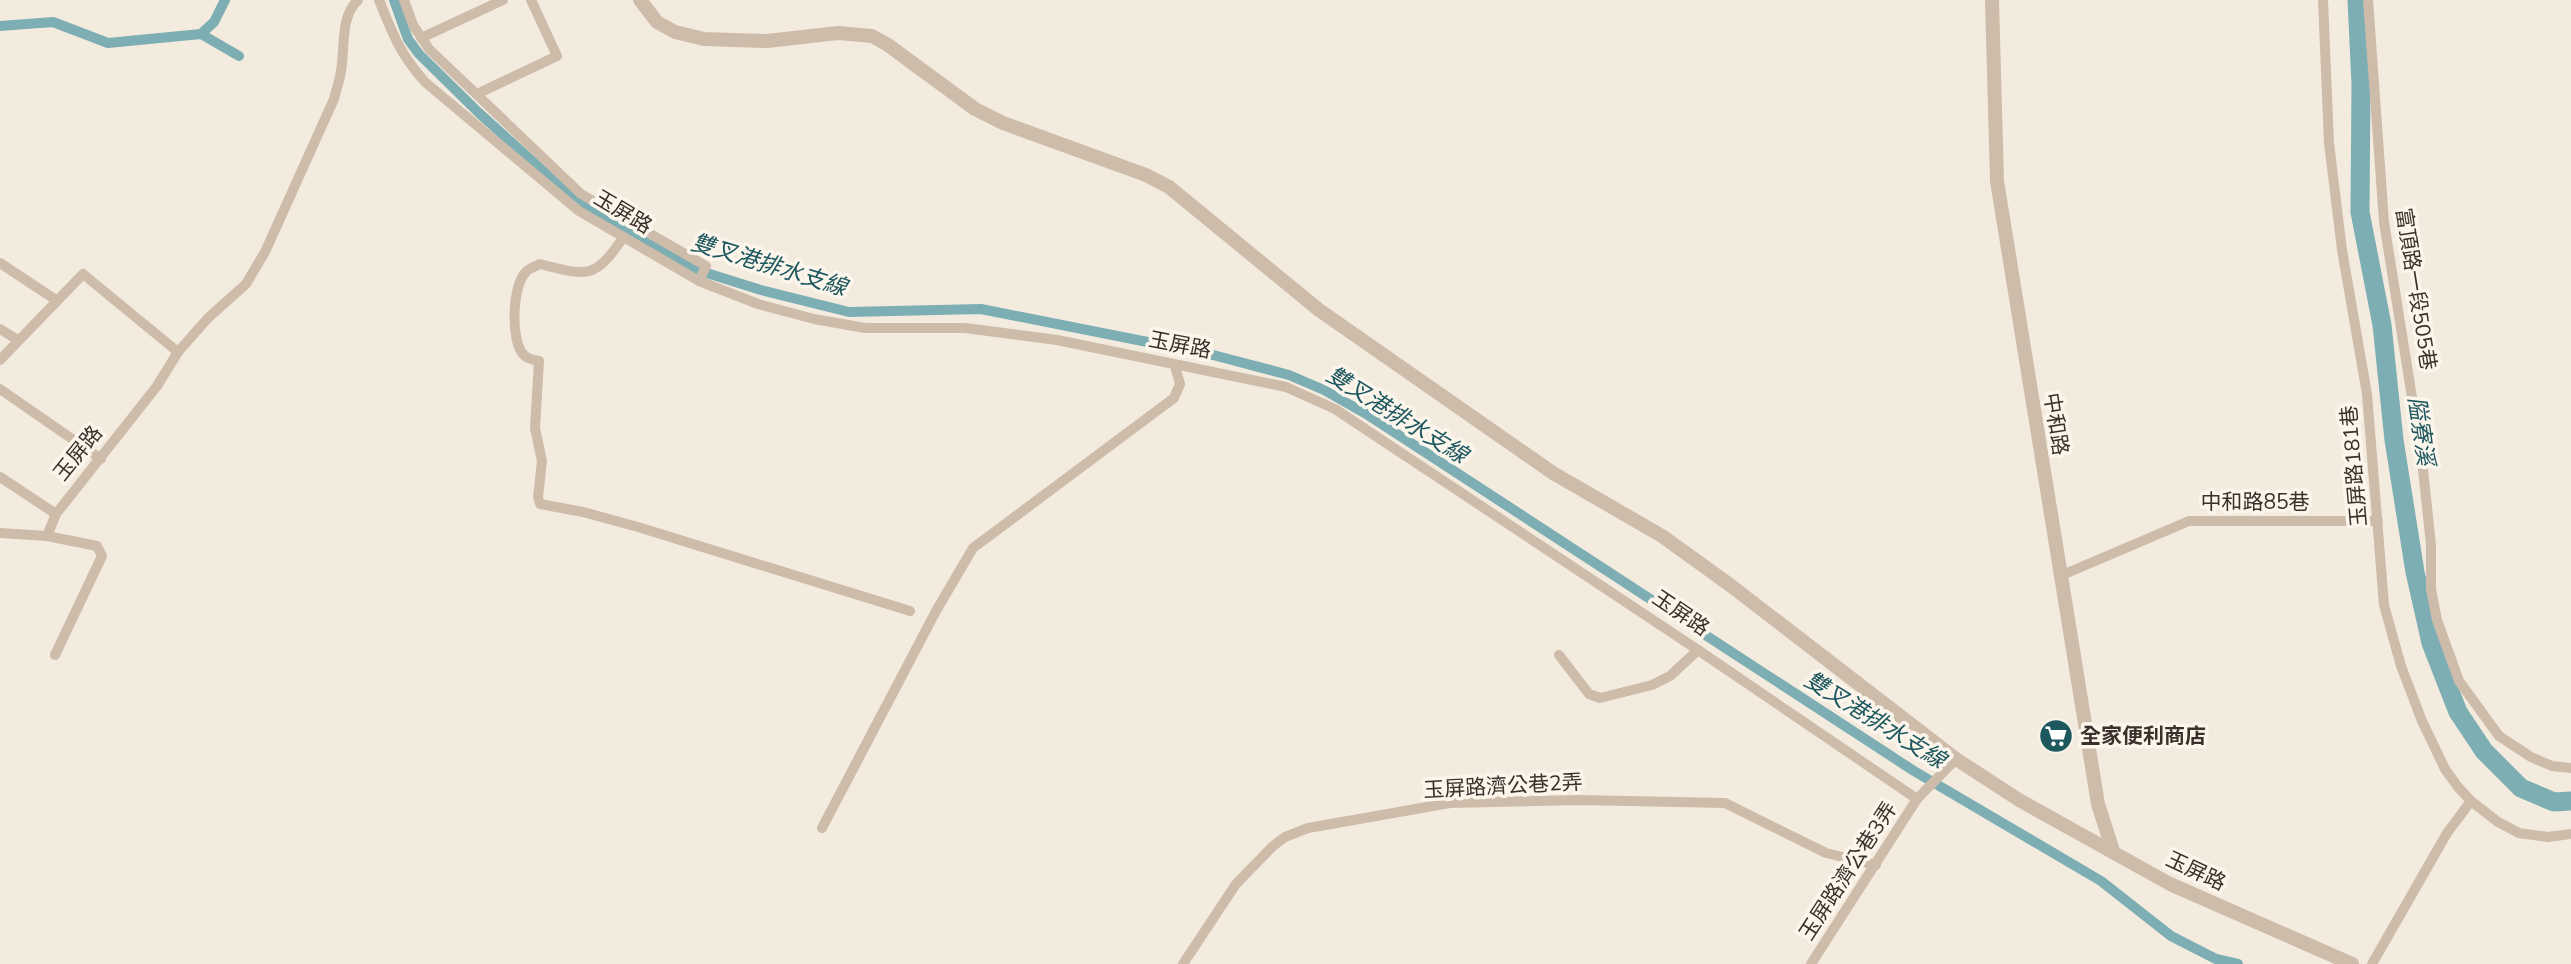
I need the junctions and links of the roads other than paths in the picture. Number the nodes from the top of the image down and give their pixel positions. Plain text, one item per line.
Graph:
1 (358, 0) edge
2 (379, 0) edge
3 (404, 0) edge
4 (503, 0) edge
5 (531, 0) edge
6 (640, 0) edge
7 (1992, 0) edge
8 (2323, 0) edge
9 (2368, 0) edge
10 (421, 38) junction
11 (477, 94) junction
12 (623, 238) junction
13 (0, 263) edge
14 (699, 281) junction
15 (56, 300) junction
16 (0, 329) edge
17 (18, 341) junction
18 (178, 352) junction
19 (0, 360) edge
20 (1175, 366) junction
21 (0, 389) edge
22 (101, 460) junction
23 (0, 477) edge
24 (57, 514) junction
25 (2378, 521) junction
26 (0, 533) edge
27 (47, 536) junction
28 (2060, 576) junction
29 (910, 611) dead end
30 (1698, 650) junction
31 (55, 655) dead end
32 (1559, 655) dead end
33 (1956, 760) junction
34 (2571, 768) edge
35 (1917, 799) junction
36 (2472, 801) junction
37 (822, 828) dead end
38 (2571, 834) edge
39 (2112, 851) junction
40 (1876, 865) junction
41 (1183, 964) edge
42 (1811, 964) edge
43 (2352, 964) edge
44 (2372, 964) edge

1 - 18 street, 玉屏路
2 - 12 street, 玉屏路
3 - 10 street
4 - 10 street
5 - 11 street
6 - 33 street, 玉屏路
7 - 28 street, 中和路
8 - 25 street, 玉屏路181巷
9 - 34 street, 富頂路一段505巷
10 - 11 street
11 - 14 street
12 - 14 street, 玉屏路
12 - 29 street
13 - 15 street
14 - 20 street, 玉屏路
15 - 17 street
15 - 18 street
16 - 17 street
17 - 19 street
18 - 22 street, 玉屏路
20 - 30 street, 玉屏路
20 - 37 street
21 - 22 street
22 - 24 street, 玉屏路
23 - 24 street
24 - 27 street, 玉屏路
25 - 28 street, 中和路85巷
25 - 36 street, 玉屏路181巷
26 - 27 street
27 - 31 street
28 - 39 street, 中和路
30 - 32 street
30 - 35 street, 玉屏路
33 - 35 street
33 - 39 street, 玉屏路
35 - 40 street, 玉屏路濟公巷3弄
36 - 38 street, 玉屏路181巷
36 - 44 street
39 - 43 street, 玉屏路
40 - 41 street, 玉屏路濟公巷2弄
40 - 42 street, 玉屏路濟公巷3弄

